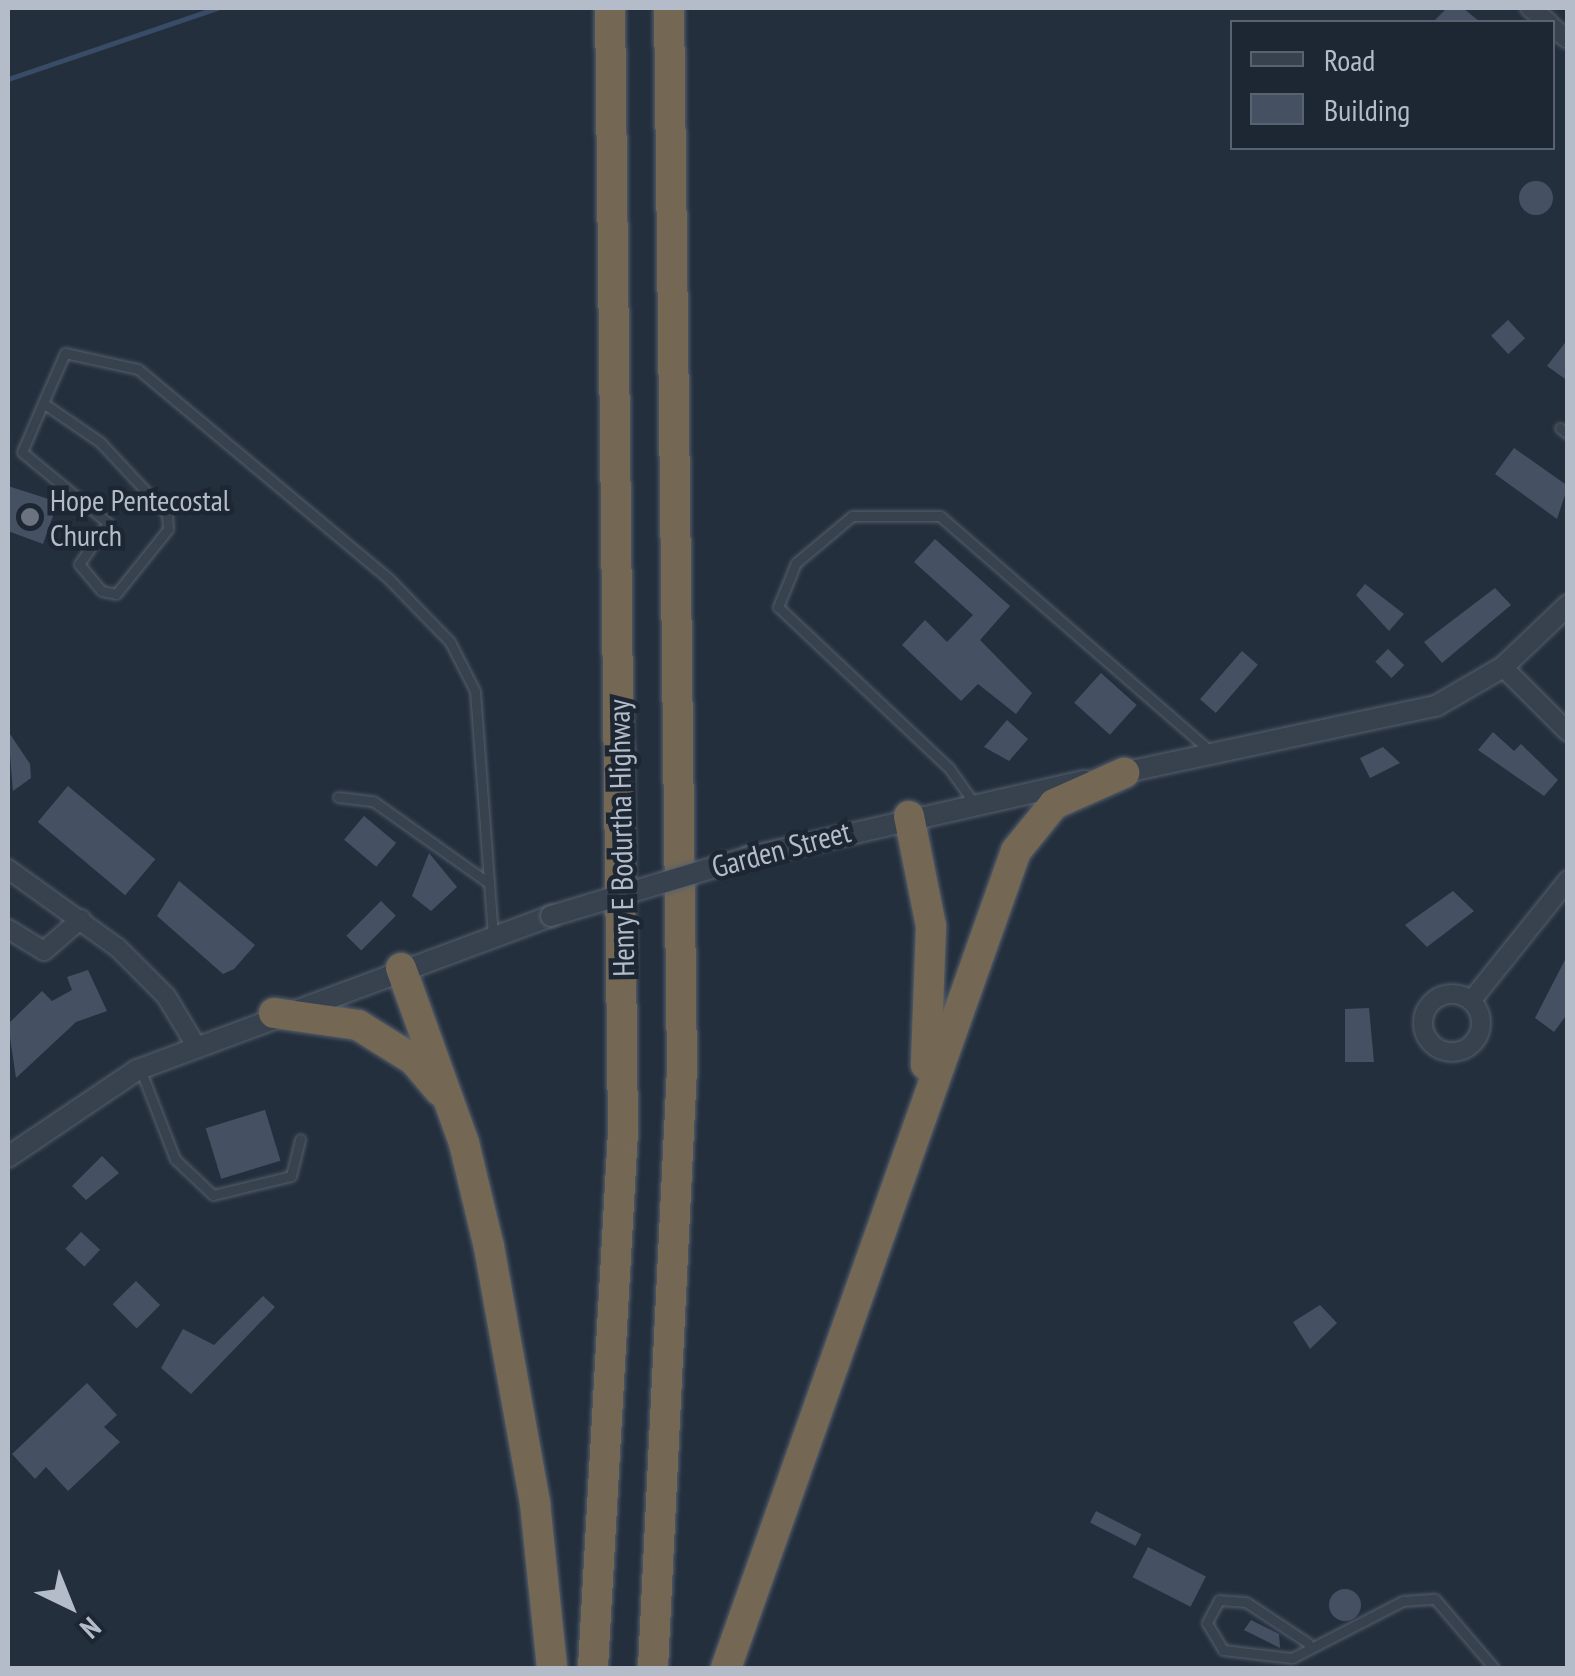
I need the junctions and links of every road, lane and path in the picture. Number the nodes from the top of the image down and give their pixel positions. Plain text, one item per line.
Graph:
1 (610, 8) edge
2 (669, 8) edge
3 (43, 403) junction
4 (1568, 605) edge
5 (1503, 667) junction
6 (1568, 732) edge
7 (1214, 755) junction
8 (1124, 773) junction
9 (338, 797) dead end
10 (974, 803) junction
11 (910, 816) junction
12 (8, 869) edge
13 (1568, 880) edge
14 (489, 883) junction
15 (81, 919) junction
16 (8, 929) edge
17 (492, 935) junction
18 (401, 968) junction
19 (1471, 1001) dead end
20 (274, 1014) junction
21 (195, 1044) junction
22 (140, 1069) junction
23 (300, 1139) dead end
24 (464, 1143) junction
25 (8, 1157) edge
26 (901, 1170) junction
27 (1308, 1643) junction
28 (552, 1668) edge
29 (594, 1668) edge
30 (652, 1668) edge
31 (726, 1668) edge
32 (1494, 1668) edge

1 - 29 highway, Henry E Bodurtha Highway
2 - 30 highway, Henry E Bodurtha Highway
3 - 3 lane
3 - 14 lane
4 - 5 street, Garden Street
5 - 6 street
5 - 7 street, Garden Street
7 - 8 street, Garden Street
7 - 10 lane
8 - 10 street, Garden Street
8 - 26 highway
9 - 14 lane
10 - 11 street, Garden Street
11 - 17 street, Garden Street, bridge
11 - 26 highway
12 - 15 street
13 - 19 street
14 - 17 lane
15 - 16 street
15 - 21 street
17 - 18 street, Garden Street
18 - 20 street, Garden Street
18 - 24 highway
20 - 21 street, Garden Street
20 - 24 highway
21 - 22 street, Garden Street
22 - 23 lane
22 - 25 street, Garden Street
24 - 28 highway
26 - 31 highway
27 - 27 lane
27 - 32 lane

